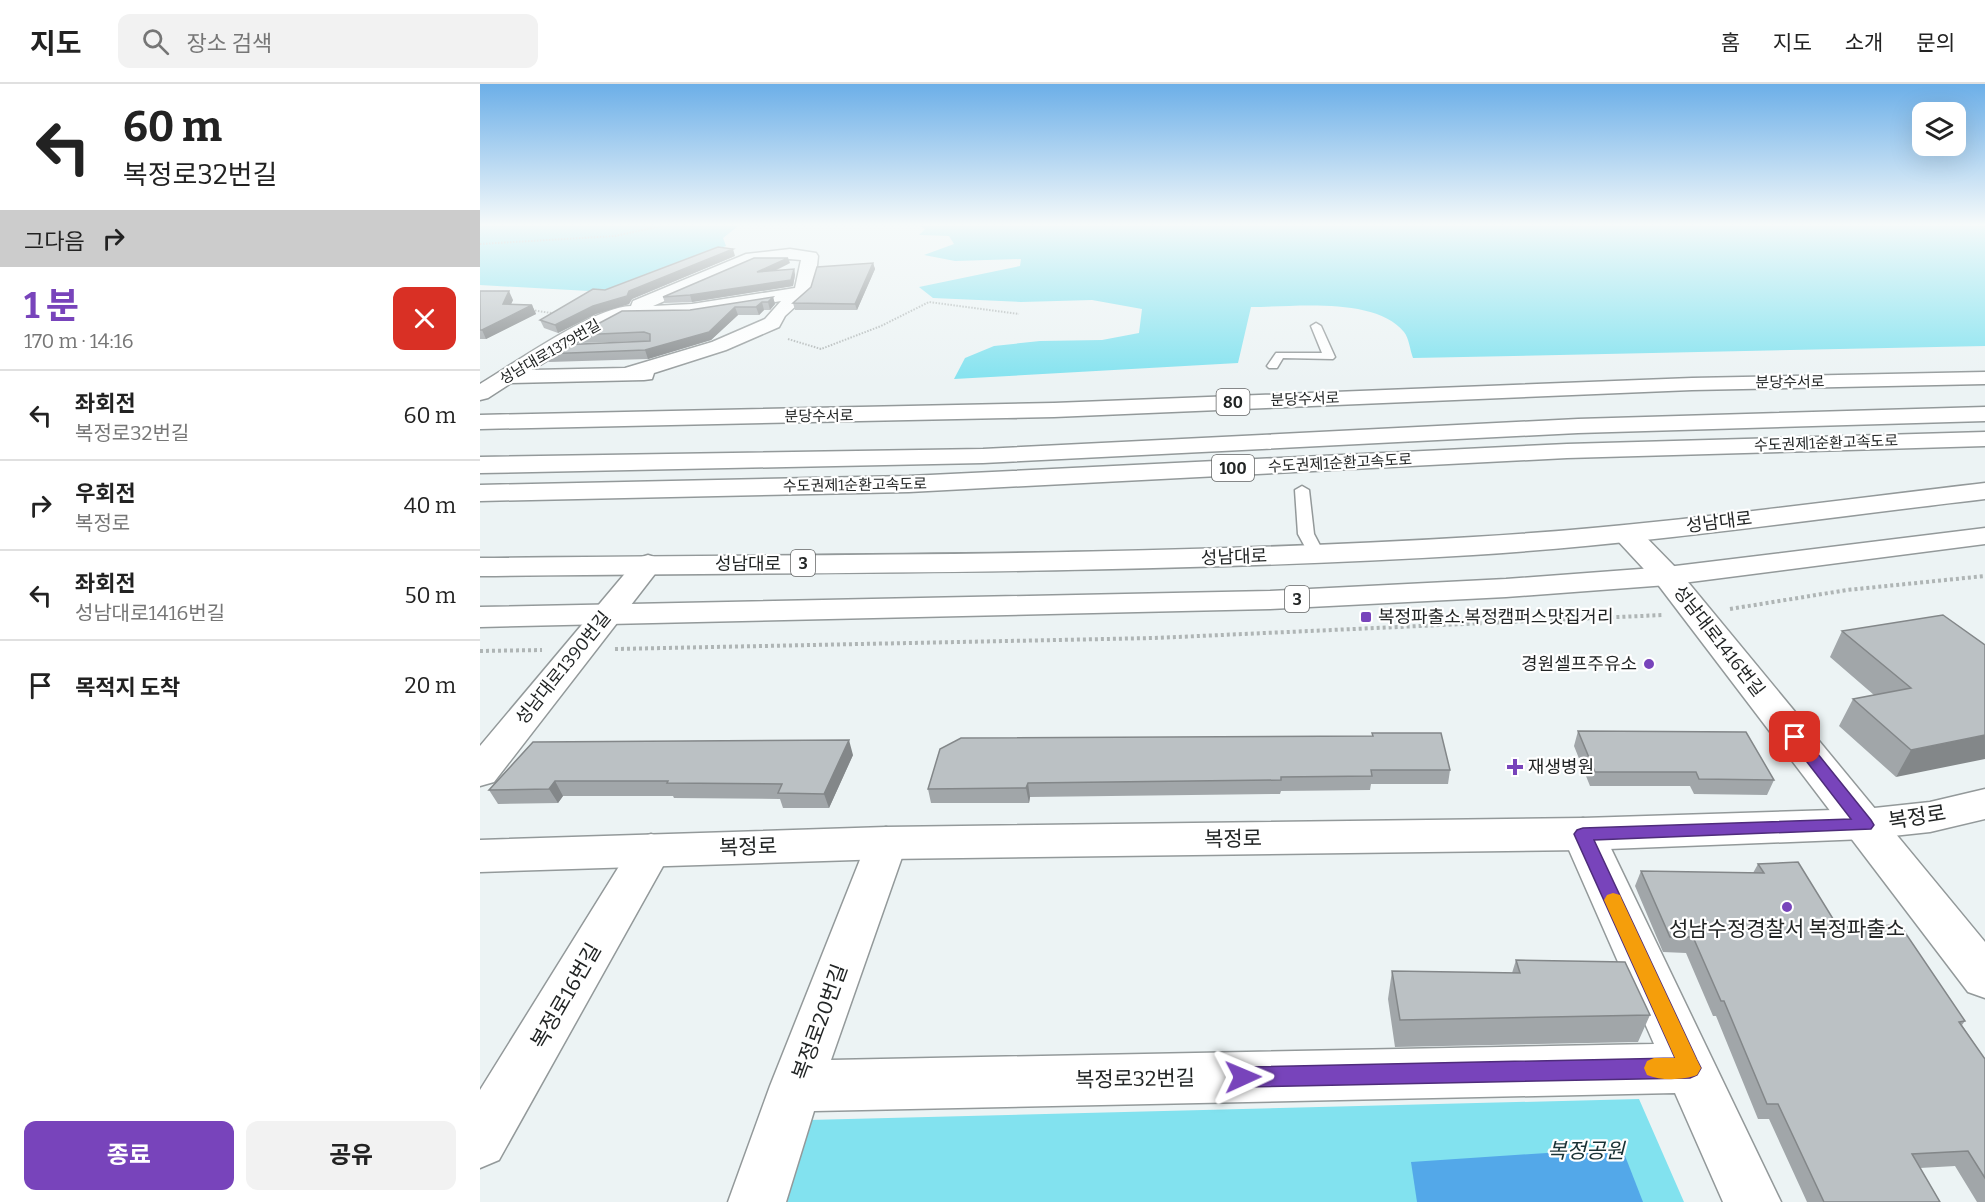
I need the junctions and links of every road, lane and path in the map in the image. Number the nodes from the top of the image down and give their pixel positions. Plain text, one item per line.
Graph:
1 (702, 278) edge
2 (807, 278) edge
3 (802, 291) junction
4 (526, 310) edge
5 (1019, 314) dead end
6 (615, 315) junction
7 (772, 323) junction
8 (1316, 326) dead end
9 (554, 349) junction
10 (577, 349) edge
11 (1985, 365) edge
12 (1274, 366) dead end
13 (673, 371) dead end
14 (624, 375) junction
15 (508, 377) junction
16 (1985, 378) edge
17 (480, 393) edge
18 (480, 406) edge
19 (1985, 414) edge
20 (480, 422) edge
21 (1985, 439) edge
22 (480, 465) edge
23 (1302, 490) dead end
24 (1985, 491) edge
25 (480, 493) edge
26 (1628, 534) junction
27 (1985, 536) edge
28 (1316, 553) junction
29 (648, 564) junction
30 (481, 567) edge
31 (1667, 576) junction
32 (1985, 576) edge
33 (606, 614) junction
34 (1698, 614) junction
35 (480, 617) edge
36 (578, 650) junction
37 (480, 651) edge
38 (480, 772) edge
39 (1985, 804) edge
40 (1865, 825) junction
41 (1583, 834) junction
42 (886, 843) junction
43 (651, 850) junction
44 (480, 856) edge
45 (1985, 977) edge
46 (1690, 1068) junction
47 (796, 1086) junction
48 (480, 1141) edge
49 (758, 1202) edge
50 (1752, 1202) edge

1 - 6 main road, 성남대로1379번길
2 - 3 main road, 성남대로1379번길
3 - 6 main road, 성남대로1379번길
3 - 7 main road
4 - 6 path
5 - 7 path
6 - 9 main road, 성남대로1379번길
7 - 14 main road
8 - 12 lane
9 - 10 lane
9 - 15 main road, 성남대로1379번길
11 - 18 main road, 분당수서로 / 80
13 - 14 main road
14 - 15 main road
15 - 17 main road, 성남대로1379번길
16 - 20 main road, 분당수서로 / 80
19 - 22 main road, 수도권제1순환고속도로 / 100
21 - 25 main road, 수도권제1순환고속도로 / 100
23 - 28 lane
24 - 26 main road, 성남대로 / 3
26 - 28 main road, 성남대로 / 3
26 - 31 main road, 성남대로1416번길
27 - 31 main road, 3
28 - 29 main road, 성남대로 / 3
29 - 30 main road, 성남대로 / 3
29 - 33 main road, 성남대로1390번길
31 - 33 main road, 3
31 - 34 main road, 성남대로1416번길
32 - 34 path
33 - 35 main road, 3
33 - 36 main road, 성남대로1390번길
34 - 36 path
34 - 40 main road, 성남대로1416번길
36 - 37 path
36 - 38 main road, 성남대로1390번길
39 - 40 main road, 복정로
40 - 41 main road, 복정로
40 - 45 main road, 성남대로1416번길
41 - 42 main road, 복정로
41 - 46 main road
42 - 43 main road, 복정로
42 - 47 main road, 복정로20번길
43 - 44 main road, 복정로
43 - 48 main road, 복정로16번길
46 - 47 main road, 복정로32번길
46 - 50 main road
47 - 49 main road, 복정로20번길

